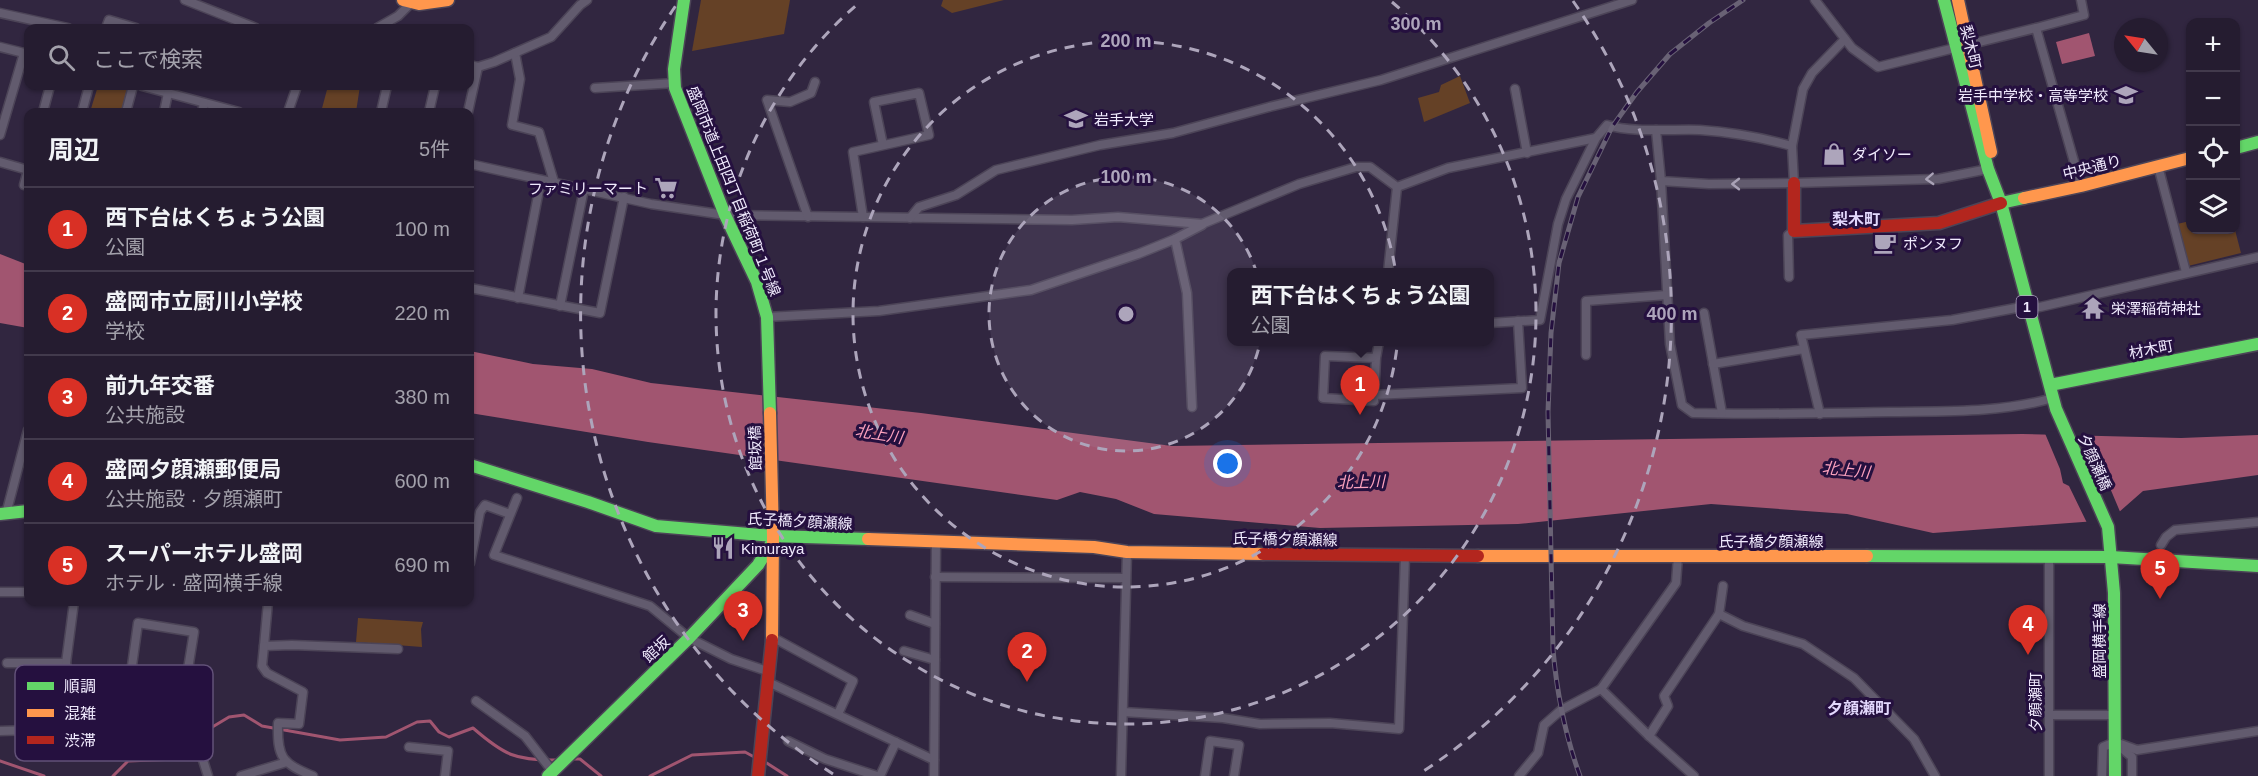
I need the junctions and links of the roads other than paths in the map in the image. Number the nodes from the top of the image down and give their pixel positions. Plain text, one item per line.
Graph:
1 (185, 0) edge
2 (448, 0) edge
3 (587, 0) edge
4 (684, 0) edge
5 (1632, 0) edge
6 (1815, 0) edge
7 (1944, 0) edge
8 (1958, 0) edge
9 (2081, 0) edge
10 (406, 2) edge
11 (0, 13) edge
12 (50, 24) edge
13 (108, 24) edge
14 (121, 24) edge
15 (246, 24) edge
16 (384, 24) edge
17 (2036, 28) junction
18 (1845, 39) junction
19 (1969, 45) junction
20 (0, 47) edge
21 (1956, 49) junction
22 (24, 53) edge
23 (515, 53) junction
24 (24, 59) edge
25 (474, 66) edge
26 (815, 82) dead end
27 (675, 83) junction
28 (595, 88) dead end
29 (1515, 89) dead end
30 (49, 90) edge
31 (88, 90) edge
32 (132, 90) edge
33 (157, 90) edge
34 (296, 90) edge
35 (386, 90) edge
36 (434, 90) edge
37 (471, 90) edge
38 (168, 93) junction
39 (204, 103) junction
40 (44, 108) edge
41 (83, 108) edge
42 (127, 108) edge
43 (165, 108) edge
44 (203, 108) edge
45 (223, 108) edge
46 (289, 108) edge
47 (382, 108) edge
48 (430, 108) edge
49 (469, 108) edge
50 (1656, 130) junction
51 (0, 135) edge
52 (1596, 138) junction
53 (2258, 142) edge
54 (883, 145) junction
55 (1792, 146) junction
56 (2240, 146) edge
57 (1527, 153) junction
58 (2186, 159) edge
59 (0, 162) edge
60 (474, 165) edge
61 (2158, 166) junction
62 (24, 169) edge
63 (1988, 169) junction
64 (541, 180) junction
65 (554, 182) junction
66 (1661, 182) junction
67 (1794, 183) junction
68 (2081, 186) junction
69 (1397, 187) junction
70 (584, 189) junction
71 (624, 197) junction
72 (2001, 203) junction
73 (724, 215) junction
74 (808, 217) junction
75 (862, 217) junction
76 (910, 218) junction
77 (1202, 224) junction
78 (1794, 231) junction
79 (1175, 239) junction
80 (2258, 257) edge
81 (1389, 268) edge
82 (2186, 272) junction
83 (1789, 277) dead end
84 (474, 289) edge
85 (1667, 295) junction
86 (518, 298) junction
87 (560, 306) junction
88 (2028, 309) junction
89 (1704, 313) dead end
90 (767, 317) junction
91 (1518, 321) junction
92 (1494, 323) edge
93 (2258, 344) edge
94 (1378, 346) edge
95 (1804, 349) junction
96 (1586, 355) dead end
97 (768, 358) joint
98 (1376, 358) junction
99 (1713, 364) junction
100 (2050, 385) junction
101 (1374, 395) junction
102 (2054, 403) junction
103 (1192, 407) dead end
104 (1722, 413) junction
105 (1820, 414) junction
106 (24, 443) edge
107 (474, 466) edge
108 (517, 498) dead end
109 (24, 511) edge
110 (3, 514) edge
111 (510, 514) junction
112 (2258, 522) edge
113 (2108, 527) joint
114 (773, 536) junction
115 (936, 542) junction
116 (474, 543) edge
117 (2161, 545) dead end
118 (1127, 552) junction
119 (1406, 556) junction
120 (1678, 556) junction
121 (2049, 556) junction
122 (2111, 557) junction
123 (2258, 566) edge
124 (935, 577) junction
125 (1126, 578) junction
126 (1723, 586) dead end
127 (0, 592) edge
128 (24, 592) edge
129 (74, 606) edge
130 (268, 606) edge
131 (1719, 614) junction
132 (910, 615) dead end
133 (935, 624) junction
134 (771, 637) junction
135 (689, 638) junction
136 (264, 646) junction
137 (398, 649) dead end
138 (904, 651) dead end
139 (935, 660) junction
140 (7, 663) dead end
141 (37, 665) edge
142 (67, 665) edge
143 (132, 665) edge
144 (189, 665) edge
145 (767, 676) junction
146 (1601, 688) junction
147 (476, 701) dead end
148 (1123, 712) junction
149 (838, 714) junction
150 (2114, 714) junction
151 (2048, 715) junction
152 (15, 730) edge
153 (0, 731) edge
154 (2258, 731) edge
155 (1649, 736) junction
156 (788, 741) dead end
157 (896, 742) junction
158 (2115, 742) junction
159 (409, 747) dead end
160 (934, 760) junction
161 (203, 761) edge
162 (287, 762) junction
163 (759, 765) edge
164 (554, 771) edge
165 (208, 776) edge
166 (241, 776) edge
167 (313, 776) edge
168 (445, 776) edge
169 (879, 776) edge
170 (934, 776) edge
171 (1121, 776) edge
172 (1205, 776) edge
173 (1234, 776) edge
174 (1519, 776) edge
175 (1694, 776) edge
176 (1935, 776) edge
177 (2049, 776) edge
178 (2102, 776) edge
179 (2115, 776) edge
180 (2132, 776) edge

1 - 15 street
2 - 10 main road
3 - 23 street
4 - 27 main road, 盛岡市道上田四丁目稲荷町１号線
5 - 76 street
6 - 18 street
7 - 21 main road, 梨木町
8 - 19 main road
9 - 17 street
10 - 16 street
11 - 12 street
13 - 14 street
17 - 19 street
17 - 68 street
18 - 21 street
18 - 55 street
19 - 21 street
19 - 72 main road
20 - 22 street
21 - 63 main road, 梨木町
23 - 25 street
23 - 65 street
24 - 51 street
26 - 74 street
27 - 28 street
27 - 73 main road, 盛岡市道上田四丁目稲荷町１号線
29 - 57 street
30 - 40 street
31 - 41 street
32 - 42 street
33 - 38 street
34 - 46 street
35 - 47 street
36 - 48 street
37 - 49 street
38 - 39 street
38 - 43 street
39 - 44 street
39 - 45 street
50 - 52 street
50 - 55 street
50 - 66 street
52 - 57 street
52 - 91 street
53 - 56 main road
54 - 54 street
54 - 75 street
55 - 67 street
57 - 69 street
58 - 61 main road, 中央通り
59 - 62 street
60 - 64 street
61 - 68 main road, 中央通り
61 - 82 street
63 -> 67 street
63 - 72 main road, 梨木町
64 - 65 street
64 - 86 street
65 - 70 street
67 -> 66 street
66 - 85 street
67 - 78 main road
68 - 72 main road, 中央通り
69 - 77 street
69 - 81 street
70 - 71 street
70 - 87 street
71 - 73 street
71 - 87 street
72 - 78 main road, 中央通り
72 - 88 main road, 1
73 - 74 street
73 - 90 main road, 盛岡市道上田四丁目稲荷町１号線
74 - 75 street
75 - 76 street
76 - 77 street
77 - 79 street
78 - 83 street
79 - 90 street
79 - 103 street
80 - 82 street
82 - 88 street
84 - 86 street
85 - 96 street
85 - 104 street
86 - 87 street
88 - 95 street
88 - 100 main road, 1
89 - 99 street
90 - 97 main road, 盛岡市道上田四丁目稲荷町１号線
91 - 92 street
91 - 101 street
93 - 100 main road, 材木町
94 - 98 street
95 - 99 street
95 - 105 street
97 - 114 main road, 館坂橋
98 - 101 street
98 - 101 street
99 - 104 street
100 - 102 main road, 1
102 - 105 street
102 - 113 main road, 夕顔瀬橋 / 1
104 - 105 street
106 - 110 street
107 - 114 main road, 氏子橋夕顔瀬線
108 - 111 street
109 - 110 main road
111 - 116 street
111 - 135 street
112 - 117 street
113 - 122 main road, 盛岡横手線 / 1
114 - 115 main road, 氏子橋夕顔瀬線
114 - 134 main road, 館坂橋
114 - 135 main road, 館坂
115 - 118 main road, 氏子橋夕顔瀬線
115 - 124 street
118 - 119 main road, 氏子橋夕顔瀬線
118 - 125 street
119 - 120 main road, 氏子橋夕顔瀬線
119 - 148 street
120 - 121 main road, 氏子橋夕顔瀬線
120 - 146 street
121 - 122 main road, 氏子橋夕顔瀬線
121 - 151 street, 夕顔瀬町
122 - 123 main road, 氏子橋夕顔瀬線
122 - 150 main road, 盛岡横手線 / 1
124 - 125 street
124 - 133 street
125 - 148 street
126 - 131 street
127 - 128 street
129 - 142 street
130 - 136 street
131 - 155 street
131 - 176 street
132 - 133 street
133 - 139 street
134 - 145 main road, 館坂橋
134 - 149 street
135 - 145 street
135 - 164 main road, 館坂
136 - 137 street
136 - 162 street
138 - 139 street
139 - 160 street
140 - 141 street
143 - 144 street
145 - 149 street
145 - 163 main road, 館坂橋
146 - 155 street
146 - 174 street
147 - 164 street
148 - 171 street
149 - 157 street
150 - 151 street
150 - 158 main road, 盛岡横手線 / 1
151 - 177 street, 夕顔瀬町
152 - 153 street
154 - 158 street
155 - 175 street
156 - 169 street
157 - 160 street
157 - 169 street
158 - 178 street
158 - 179 main road, 盛岡横手線 / 1
158 - 180 street
159 - 168 street
160 - 170 street
161 - 165 street
162 - 166 street
162 - 167 street
172 - 173 street

